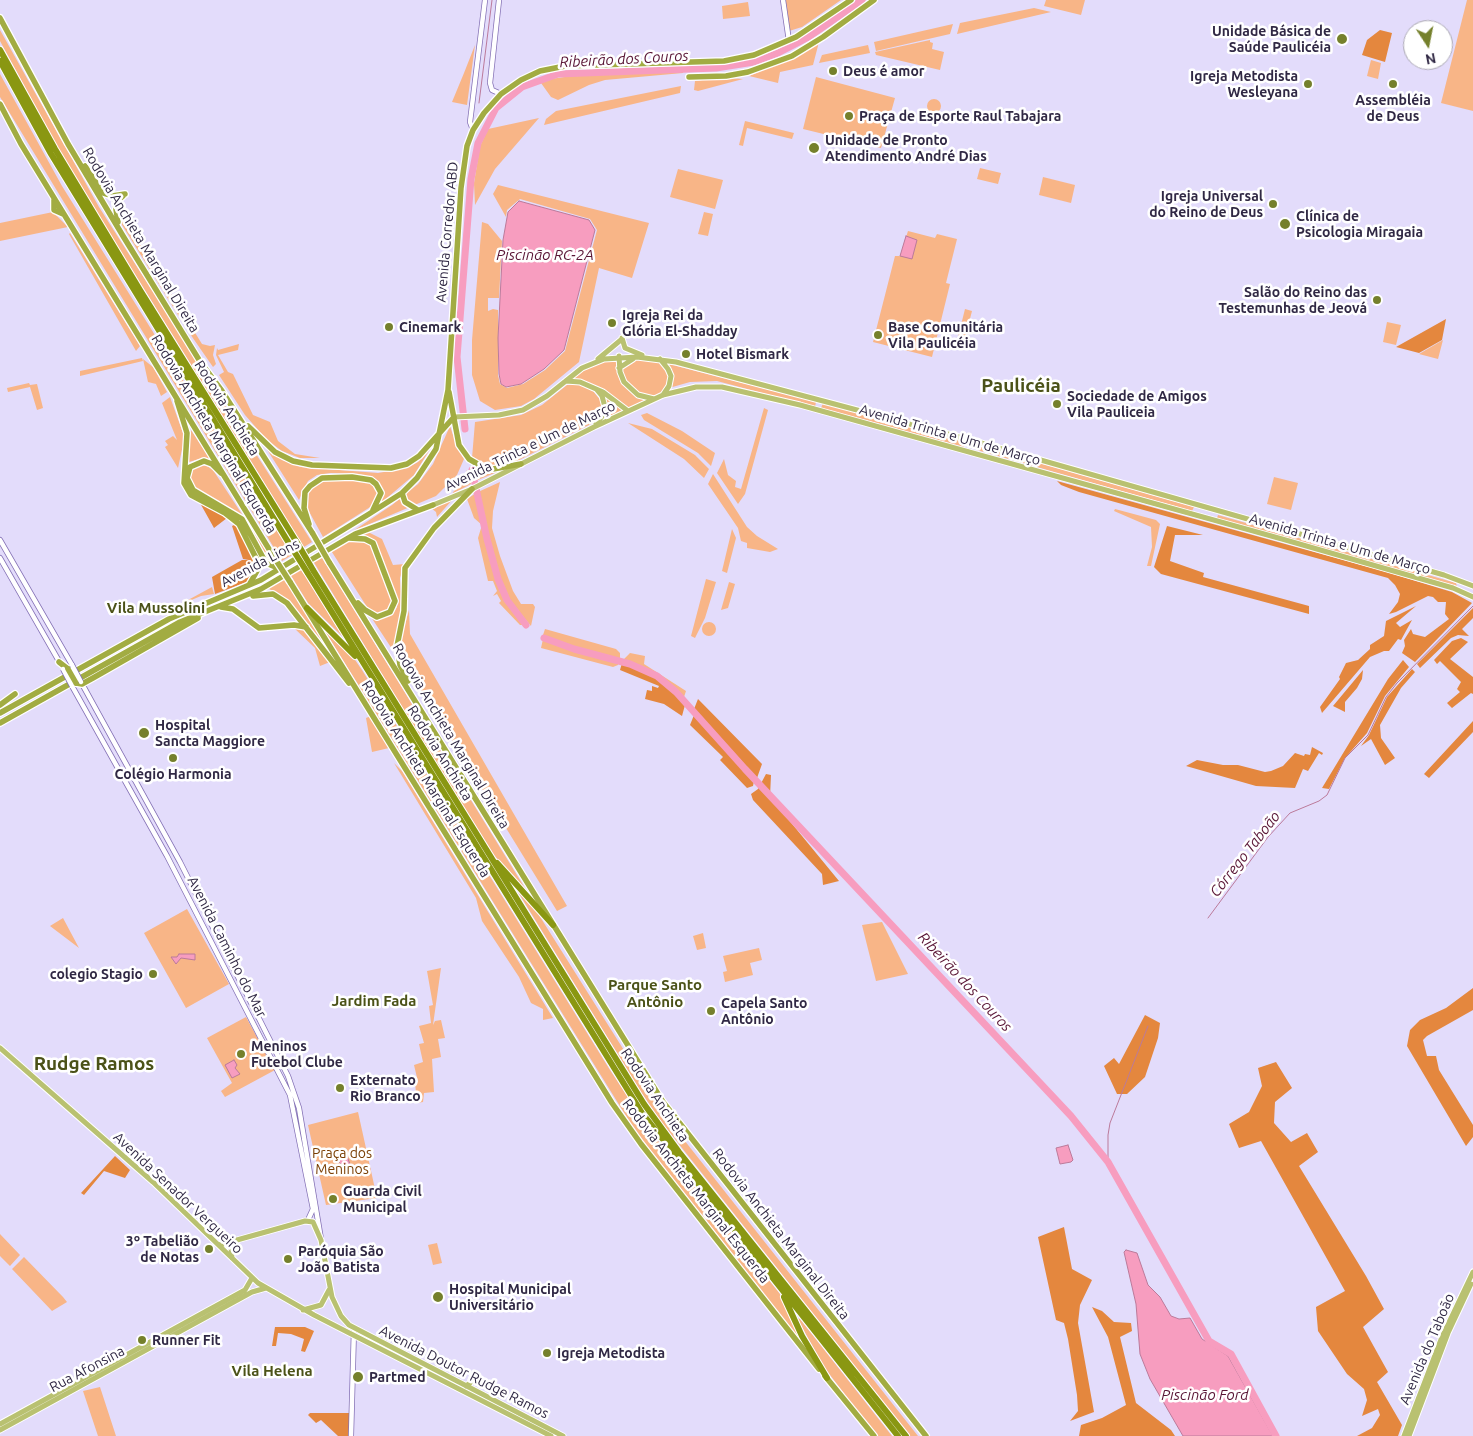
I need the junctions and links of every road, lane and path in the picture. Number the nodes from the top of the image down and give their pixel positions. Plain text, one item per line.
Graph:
1 (485, 0) edge
2 (499, 0) edge
3 (783, 0) edge
4 (851, 0) edge
5 (874, 0) edge
6 (0, 18) edge
7 (789, 41) junction
8 (0, 50) edge
9 (0, 61) edge
10 (689, 77) dead end
11 (501, 94) junction
12 (0, 104) edge
13 (473, 130) junction
14 (76, 155) junction
15 (123, 236) junction
16 (619, 356) junction
17 (637, 357) junction
18 (649, 358) junction
19 (660, 359) junction
20 (595, 361) junction
21 (619, 368) junction
22 (566, 380) junction
23 (170, 385) junction
24 (595, 388) junction
25 (448, 390) junction
26 (222, 391) junction
27 (663, 395) junction
28 (654, 399) junction
29 (628, 411) junction
30 (456, 416) junction
31 (594, 428) junction
32 (441, 432) junction
33 (521, 464) junction
34 (228, 480) junction
35 (473, 489) junction
36 (402, 493) junction
37 (433, 505) joint
38 (418, 510) junction
39 (370, 514) junction
40 (313, 534) junction
41 (347, 538) junction
42 (0, 540) edge
43 (293, 543) junction
44 (0, 558) edge
45 (280, 569) junction
46 (310, 571) junction
47 (249, 586) junction
48 (1473, 586) edge
49 (346, 588) junction
50 (1473, 597) edge
51 (240, 599) junction
52 (218, 607) junction
53 (307, 608) junction
54 (210, 610) junction
55 (306, 627) junction
56 (59, 662) joint
57 (68, 668) junction
58 (78, 684) junction
59 (382, 693) junction
60 (16, 694) dead end
61 (414, 697) junction
62 (361, 698) junction
63 (0, 706) edge
64 (0, 713) edge
65 (0, 723) edge
66 (155, 833) junction
67 (170, 844) junction
68 (487, 853) junction
69 (553, 925) junction
70 (204, 927) junction
71 (215, 930) junction
72 (0, 1048) edge
73 (308, 1220) junction
74 (321, 1240) junction
75 (234, 1242) junction
76 (219, 1245) junction
77 (232, 1258) junction
78 (1473, 1272) edge
79 (252, 1278) junction
80 (1473, 1280) edge
81 (266, 1288) junction
82 (329, 1290) junction
83 (780, 1290) junction
84 (303, 1310) junction
85 (354, 1328) junction
86 (354, 1336) junction
87 (472, 1377) dead end
88 (827, 1378) junction
89 (466, 1386) junction
90 (0, 1424) edge
91 (0, 1430) edge
92 (351, 1436) edge
93 (551, 1436) edge
94 (563, 1436) edge
95 (874, 1436) edge
96 (898, 1436) edge
97 (906, 1436) edge
98 (926, 1436) edge
99 (1404, 1436) edge
100 (1409, 1436) edge

1 - 13 main road
2 - 11 main road
3 - 7 main road
4 - 7 highway, Avenida Corredor ABD
5 - 10 highway
6 - 14 highway, Rodovia Anchieta Marginal Direita
7 - 11 highway, Avenida Corredor ABD
8 - 43 highway, Rodovia Anchieta
9 - 43 highway, Rodovia Anchieta
11 - 13 highway, Avenida Corredor ABD
12 - 23 highway, Rodovia Anchieta Marginal Esquerda
13 - 25 highway, Avenida Corredor ABD
14 - 15 highway, Rodovia Anchieta Marginal Direita
14 - 15 highway
15 - 26 highway, Rodovia Anchieta Marginal Direita
16 - 17 main road, Avenida Trinta e Um de Março
16 - 20 main road, Avenida Trinta e Um de Março
16 - 21 main road
17 - 18 main road, Avenida Trinta e Um de Março
17 - 21 main road
18 - 19 main road, Avenida Trinta e Um de Março
18 - 20 main road
19 - 27 main road
19 - 48 main road, Avenida Trinta e Um de Março
20 - 22 main road, Avenida Trinta e Um de Março
21 - 28 main road
22 - 24 main road
22 - 30 main road, Avenida Trinta e Um de Março
23 - 34 highway, Rodovia Anchieta Marginal Esquerda
23 - 47 highway
24 - 29 main road
24 - 31 main road
25 - 30 highway
25 - 32 highway, Avenida Corredor ABD
26 - 32 highway
26 - 40 highway, Rodovia Anchieta Marginal Direita
27 - 28 main road, Avenida Trinta e Um de Março
27 - 50 main road, Avenida Trinta e Um de Março
28 - 29 main road, Avenida Trinta e Um de Março
29 - 31 main road, Avenida Trinta e Um de Março
30 - 32 highway
30 - 33 highway
31 - 33 main road, Avenida Trinta e Um de Março
32 - 36 highway, Avenida Corredor ABD
33 - 35 main road, Avenida Trinta e Um de Março
34 - 45 highway
34 - 53 highway, Rodovia Anchieta Marginal Esquerda, bridge
35 - 37 main road, Avenida Trinta e Um de Março
35 - 61 highway
36 - 38 highway
36 - 39 highway, Avenida Corredor ABD
37 - 38 highway
38 - 41 highway
39 - 40 highway
39 - 45 highway, Avenida Lions
40 - 49 highway, Rodovia Anchieta Marginal Direita, bridge
41 - 49 highway
41 - 51 highway, Avenida Lions
42 - 57 main road
43 - 46 highway, Rodovia Anchieta, bridge
44 - 56 main road
45 - 47 highway, Avenida Lions
46 - 59 highway, Rodovia Anchieta
46 - 68 highway, Rodovia Anchieta
47 - 64 highway, Avenida Lions
49 - 61 highway, Rodovia Anchieta Marginal Direita
51 - 52 highway, Avenida Lions
51 - 55 highway
52 - 54 highway, Avenida Lions
52 - 55 highway
53 - 59 highway
53 - 62 highway, Rodovia Anchieta Marginal Esquerda
54 - 58 highway
54 - 65 highway, Avenida Lions
55 - 62 highway
56 - 57 highway
57 - 58 highway, bridge
58 - 66 main road, Avenida Caminho do Mar
58 - 67 main road, Avenida Caminho do Mar
59 - 83 highway, Rodovia Anchieta
60 - 63 highway
61 - 69 highway, Rodovia Anchieta Marginal Direita
62 - 88 highway, Rodovia Anchieta Marginal Esquerda
66 - 67 main road, Avenida Caminho do Mar
66 - 70 main road, Avenida Caminho do Mar
67 - 71 main road, Avenida Caminho do Mar
68 - 69 highway
68 - 97 highway, Rodovia Anchieta
69 - 98 highway, Rodovia Anchieta Marginal Direita
70 - 71 main road
70 - 73 main road, Avenida Caminho do Mar
71 - 74 main road, Avenida Caminho do Mar
72 - 76 main road, Avenida Senador Vergueiro
73 - 74 main road, Avenida Caminho do Mar
73 - 75 main road
74 - 82 main road, Avenida Caminho do Mar
75 - 76 main road
75 - 77 main road
76 - 77 main road, Avenida Senador Vergueiro
77 - 79 main road, Avenida Senador Vergueiro
78 - 99 main road, Avenida do Taboão
79 - 81 main road, Avenida Senador Vergueiro
79 - 90 main road, Rua Afonsina
80 - 100 main road, Avenida do Taboão
81 - 84 main road, Avenida Senador Vergueiro
81 - 91 main road, Rua Afonsina
82 - 84 main road
82 - 85 main road, Avenida Caminho do Mar
83 - 88 highway
83 - 96 highway, Rodovia Anchieta
84 - 86 main road, Avenida Senador Vergueiro
85 - 86 main road
85 - 89 main road, Avenida Doutor Rudge Ramos
86 - 92 main road
86 - 93 main road, Avenida Doutor Rudge Ramos
87 - 89 main road
88 - 95 highway, Rodovia Anchieta Marginal Esquerda
89 - 94 main road, Avenida Doutor Rudge Ramos

